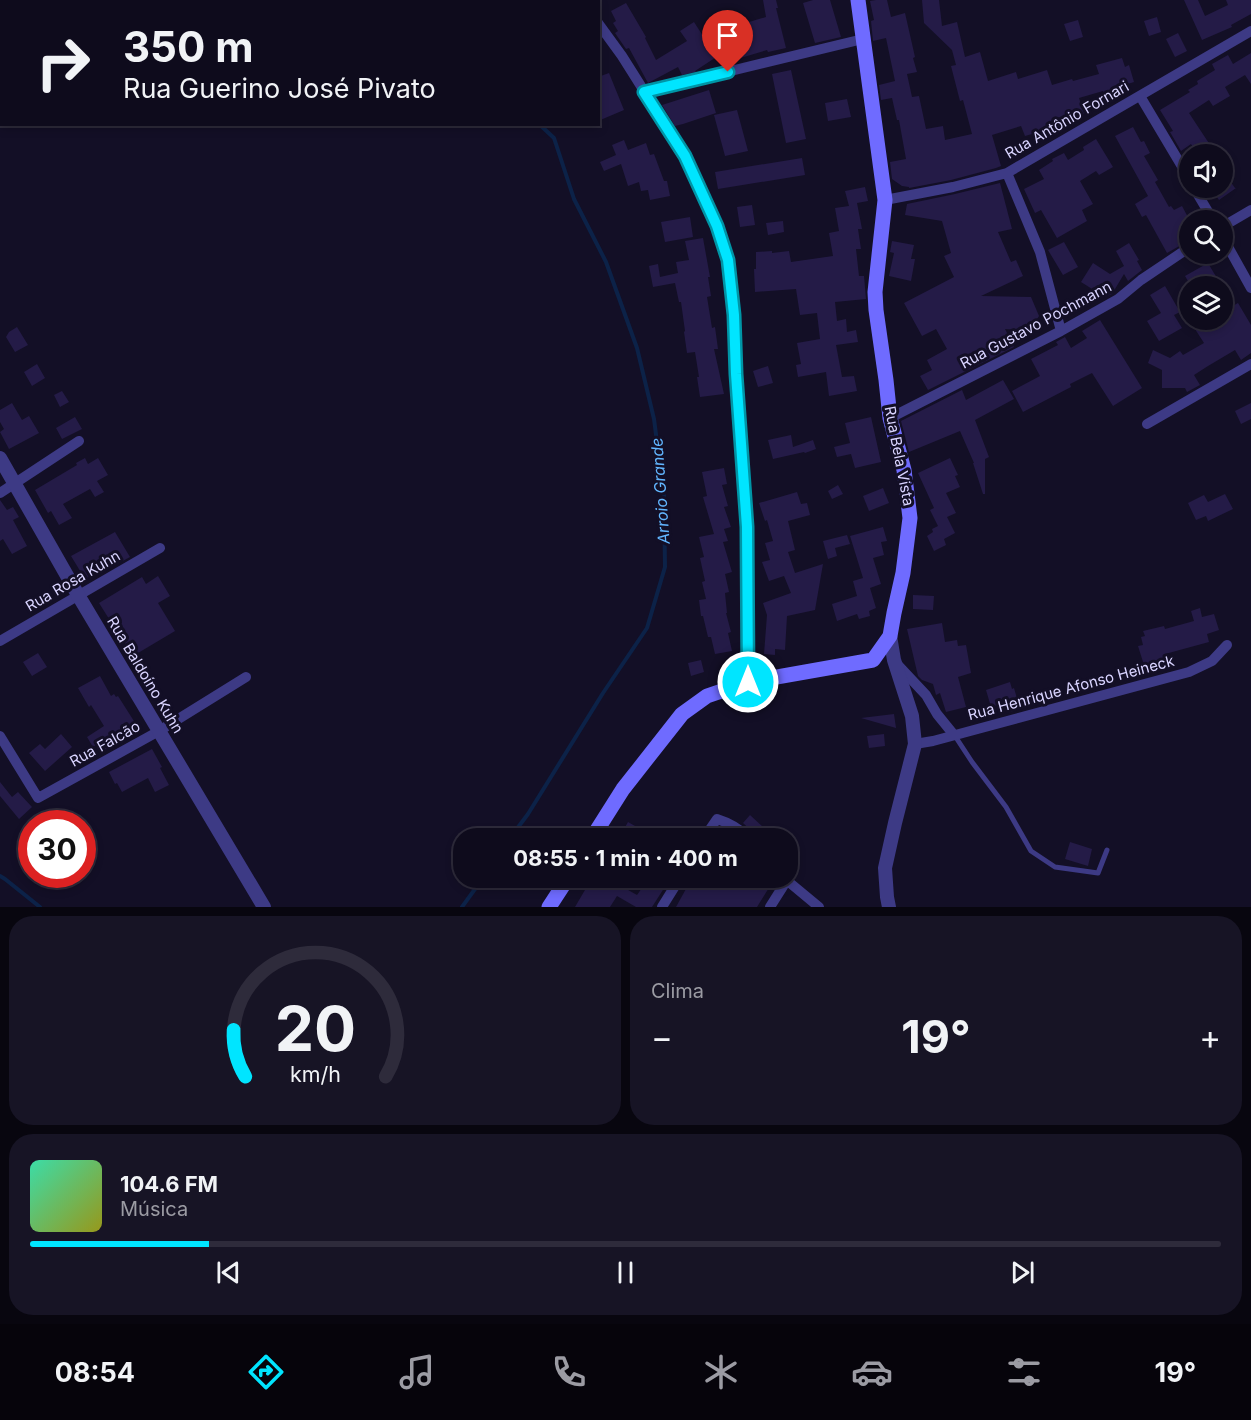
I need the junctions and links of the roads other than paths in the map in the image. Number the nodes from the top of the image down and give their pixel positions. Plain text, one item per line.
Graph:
1 (858, 0) edge
2 (600, 26) edge
3 (1251, 31) edge
4 (863, 39) junction
5 (644, 92) junction
6 (1140, 96) junction
7 (1179, 162) edge
8 (1006, 173) junction
9 (885, 200) junction
10 (1251, 210) edge
11 (1233, 221) edge
12 (1179, 254) edge
13 (1233, 256) edge
14 (1251, 288) edge
15 (1061, 332) junction
16 (1251, 364) edge
17 (890, 418) junction
18 (1147, 424) dead end
19 (80, 441) dead end
20 (0, 458) edge
21 (15, 483) junction
22 (0, 493) edge
23 (160, 548) dead end
24 (78, 595) junction
25 (890, 636) junction
26 (0, 641) edge
27 (1227, 645) dead end
28 (894, 660) junction
29 (246, 677) dead end
30 (748, 682) junction
31 (159, 731) junction
32 (954, 735) junction
33 (0, 736) edge
34 (915, 744) junction
35 (598, 828) edge
36 (711, 828) edge
37 (737, 828) edge
38 (1107, 850) dead end
39 (561, 888) edge
40 (674, 888) edge
41 (780, 888) edge
42 (796, 888) edge
43 (264, 907) edge
44 (549, 907) edge
45 (662, 907) edge
46 (770, 907) edge
47 (819, 907) edge
48 (889, 907) edge

1 - 4 main road, Rua Bela Vista
2 - 5 street
3 - 6 street, Rua Antônio Fornari
4 - 5 street
4 - 9 main road, Rua Bela Vista
5 - 30 street
6 - 7 street
6 - 8 street, Rua Antônio Fornari
8 - 9 street, Rua Antônio Fornari
8 - 15 street
9 - 17 main road, Rua Bela Vista
10 - 11 street
12 - 15 street, Rua Gustavo Pochmann
13 - 14 street
15 - 17 street, Rua Gustavo Pochmann
16 - 18 street
17 - 25 main road, Rua Bela Vista
19 - 21 street
20 - 21 street, Rua Baldoíno Kuhn
21 - 22 street
21 - 24 street, Rua Baldoíno Kuhn
23 - 24 street, Rua Rosa Kuhn
24 - 26 street, Rua Rosa Kuhn
24 - 31 street, Rua Baldoíno Kuhn
25 - 28 street, Rua Bela Vista
25 - 30 main road
27 - 32 street, Rua Henrique Afonso Heineck
28 - 32 street
28 - 34 street, Rua Bela Vista
29 - 31 street, Rua Falcão
30 - 35 main road
31 - 33 street, Rua Falcão
31 - 43 street, Rua Baldoíno Kuhn
32 - 34 street, Rua Henrique Afonso Heineck
32 - 38 lane
34 - 48 street, Rua Bela Vista
36 - 37 street
39 - 44 main road
40 - 45 street
41 - 46 street
42 - 47 street

